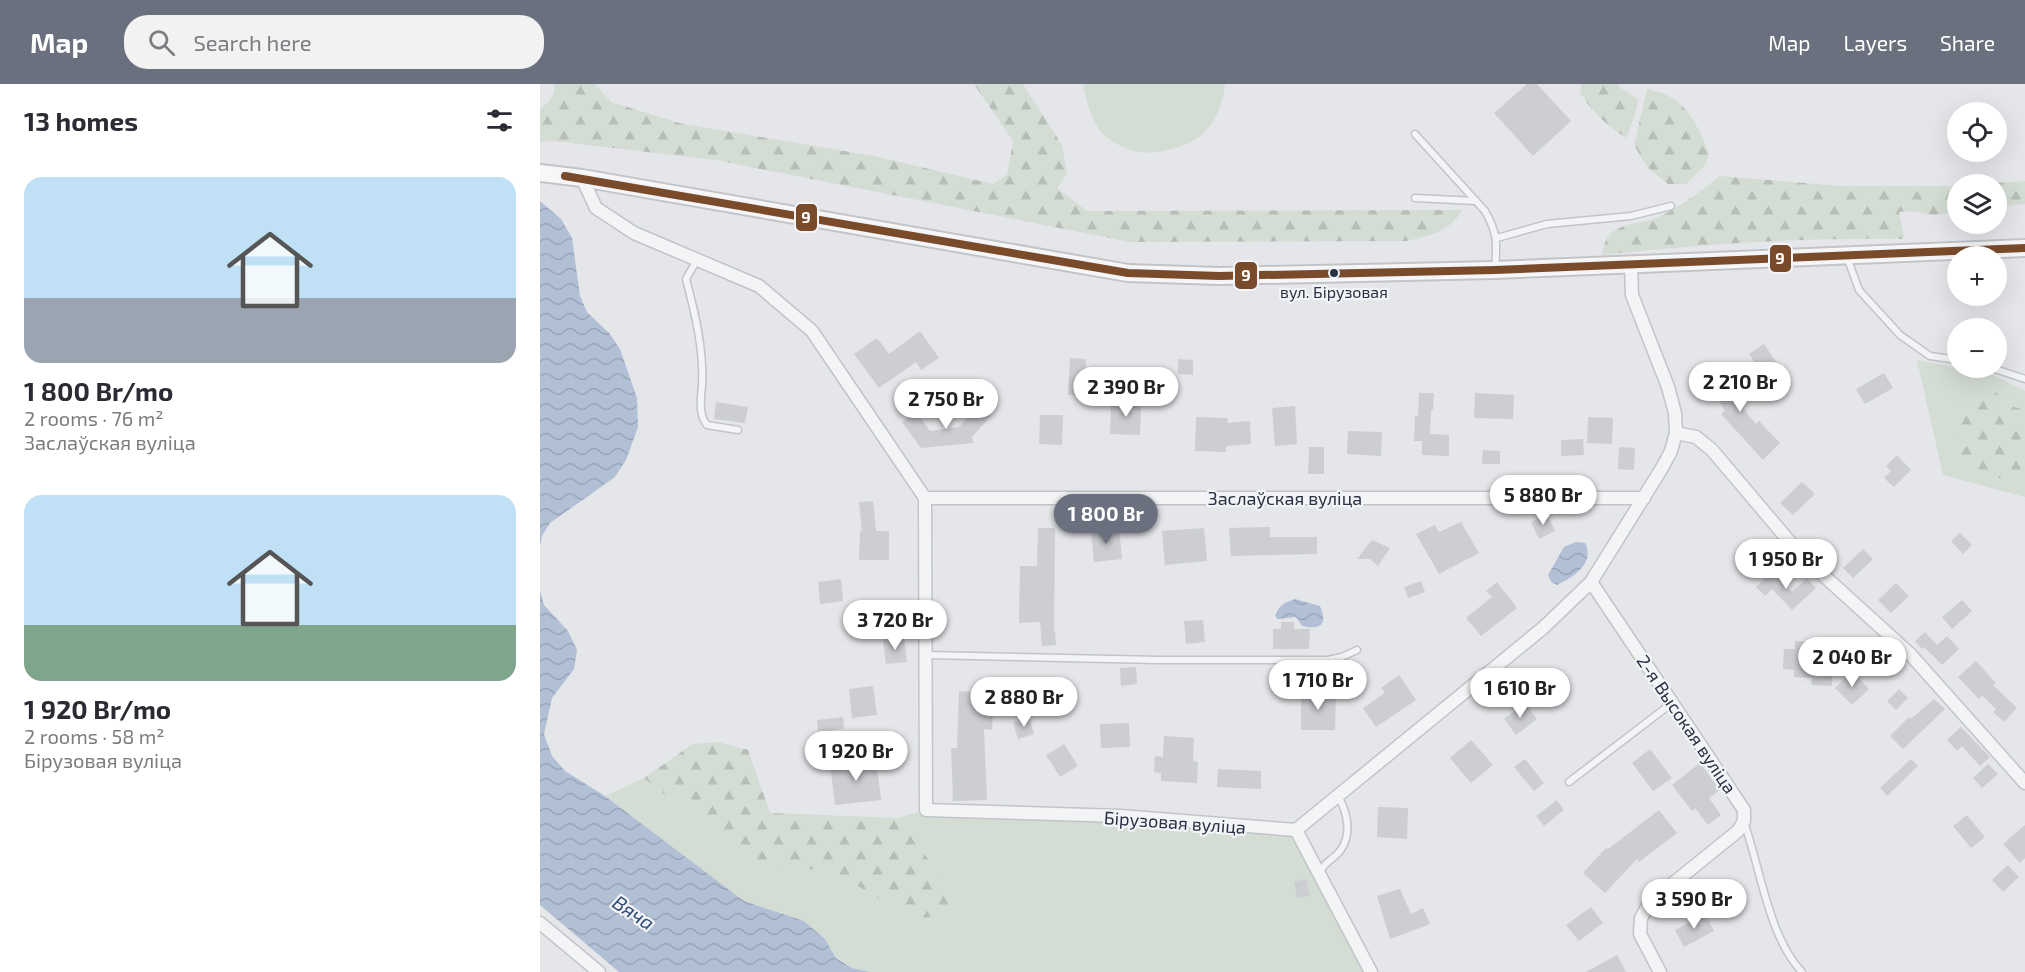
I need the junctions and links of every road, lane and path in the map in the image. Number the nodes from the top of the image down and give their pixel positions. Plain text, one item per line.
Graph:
1 (1415, 134) dead end
2 (540, 173) edge
3 (582, 178) junction
4 (1414, 198) dead end
5 (1477, 201) junction
6 (1671, 206) dead end
7 (1497, 238) junction
8 (2025, 248) edge
9 (1847, 257) junction
10 (697, 260) junction
11 (1631, 265) junction
12 (1495, 270) junction
13 (1947, 358) edge
14 (2007, 373) edge
15 (2025, 379) edge
16 (738, 430) dead end
17 (1676, 433) junction
18 (925, 498) junction
19 (1644, 498) junction
20 (1591, 582) junction
21 (1357, 650) dead end
22 (926, 655) junction
23 (1673, 703) junction
24 (1569, 782) dead end
25 (2025, 783) edge
26 (1338, 795) junction
27 (1744, 821) junction
28 (1296, 830) junction
29 (1319, 874) junction
30 (540, 923) edge
31 (599, 972) edge
32 (1371, 972) edge
33 (1660, 972) edge
34 (1802, 972) edge

1 - 5 lane
2 - 3 main road
3 - 10 street
3 - 12 main road
4 - 5 lane
5 - 7 lane
6 - 7 lane
7 - 12 lane
8 - 9 main road
9 - 11 main road
9 - 13 lane
10 - 16 lane
10 - 18 street
11 - 12 main road
11 - 17 street
14 - 15 lane
17 - 19 street
17 - 25 street
18 - 19 street, Заслаўская вуліца
18 - 22 street, Бірузовая вуліца
19 - 20 street
20 - 23 street, 2-я Высокая вуліца
20 - 26 street
21 - 22 lane
22 - 28 street, Бірузовая вуліца
23 - 24 lane
23 - 27 street, 2-я Высокая вуліца
26 - 28 street
26 - 29 lane
27 - 33 street
27 - 34 lane
28 - 29 street
29 - 32 street
30 - 31 street

